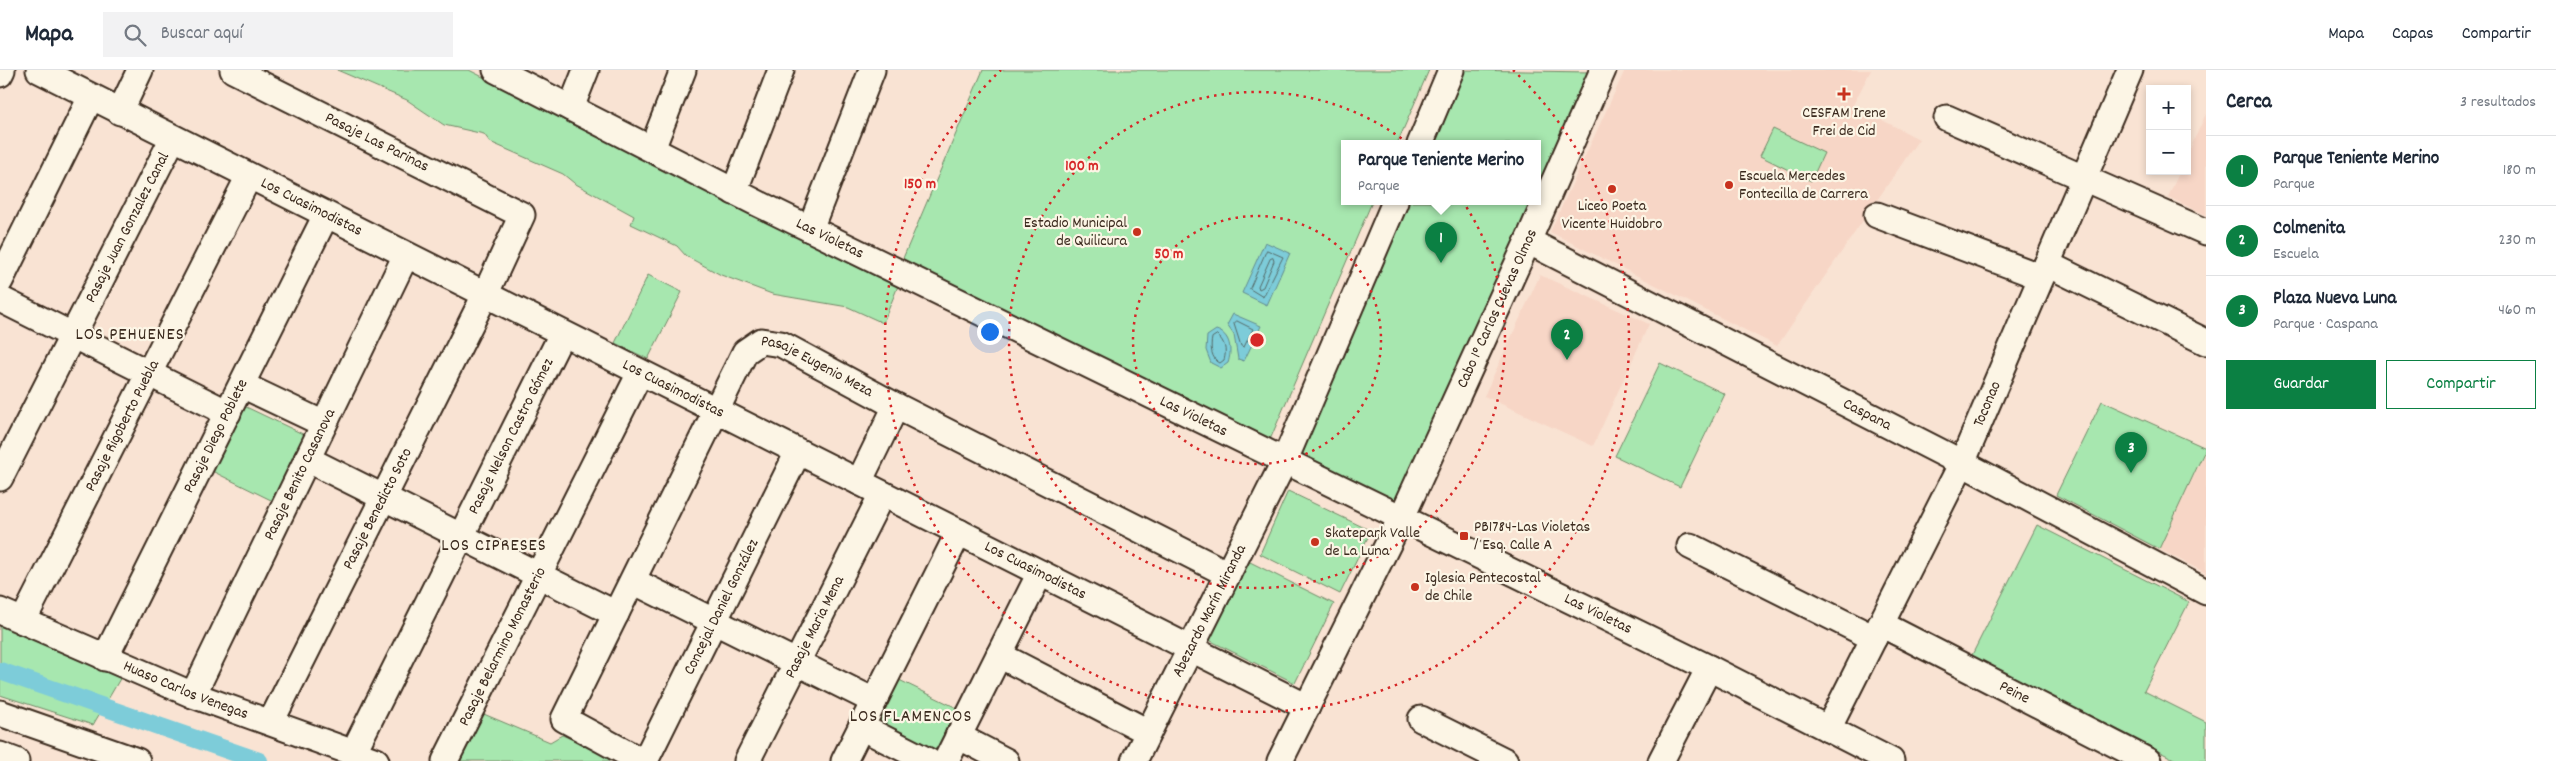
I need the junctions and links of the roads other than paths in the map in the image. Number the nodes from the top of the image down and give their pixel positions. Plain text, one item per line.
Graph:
1 (2, 70) edge
2 (140, 70) edge
3 (233, 70) edge
4 (496, 70) edge
5 (586, 70) edge
6 (683, 70) edge
7 (782, 70) edge
8 (872, 70) edge
9 (1452, 70) edge
10 (1603, 70) edge
11 (2130, 70) edge
12 (43, 71) edge
13 (0, 74) edge
14 (91, 97) junction
15 (571, 108) junction
16 (120, 112) junction
17 (1947, 118) dead end
18 (173, 138) junction
19 (1422, 140) edge
20 (652, 149) junction
21 (249, 176) junction
22 (2082, 179) junction
23 (734, 192) junction
24 (1394, 205) edge
25 (326, 215) junction
26 (522, 216) joint
27 (1877, 216) dead end
28 (810, 229) junction
29 (2206, 232) edge
30 (1528, 241) junction
31 (406, 255) junction
32 (2044, 271) junction
33 (0, 281) edge
34 (485, 295) junction
35 (0, 299) edge
36 (562, 334) junction
37 (74, 336) junction
38 (2206, 342) edge
39 (640, 372) junction
40 (150, 374) junction
41 (242, 386) junction
42 (896, 406) junction
43 (717, 411) junction
44 (228, 413) junction
45 (324, 424) junction
46 (798, 452) junction
47 (307, 459) junction
48 (1284, 462) junction
49 (1962, 463) junction
50 (0, 478) edge
51 (859, 482) junction
52 (882, 494) junction
53 (384, 498) junction
54 (1401, 518) junction
55 (959, 532) junction
56 (461, 536) junction
57 (1690, 546) dead end
58 (1040, 573) junction
59 (1228, 574) junction
60 (538, 575) junction
61 (632, 581) junction
62 (2206, 592) edge
63 (0, 610) edge
64 (616, 614) junction
65 (23, 621) junction
66 (714, 621) junction
67 (1877, 631) junction
68 (1190, 648) junction
69 (999, 655) junction
70 (105, 658) junction
71 (797, 662) junction
72 (1709, 668) junction
73 (193, 695) junction
74 (874, 701) junction
75 (1307, 707) junction
76 (0, 713) edge
77 (1421, 719) dead end
78 (271, 722) junction
79 (861, 727) junction
80 (1828, 729) junction
81 (1148, 732) junction
82 (958, 736) junction
83 (353, 753) junction
84 (0, 755) edge
85 (16, 761) edge
86 (137, 761) edge
87 (376, 761) edge
88 (445, 761) edge
89 (641, 761) edge
90 (645, 761) edge
91 (747, 761) edge
92 (844, 761) edge
93 (928, 761) edge
94 (946, 761) edge
95 (1006, 761) edge
96 (1134, 761) edge
97 (1280, 761) edge
98 (1504, 761) edge
99 (1661, 761) edge
100 (1891, 761) edge
101 (2148, 761) edge

1 - 13 street
2 - 16 street
3 - 26 street, Pasaje Las Parinas
4 - 15 street, Las Violetas
5 - 15 street
6 - 20 street
7 - 23 street
8 - 28 street
9 - 19 street
10 - 30 street, Cabo 1° Carlos Cuevas Olmos
11 - 22 street, Toconao
12 - 14 street, Los Cuasimodistas
14 - 16 street, Los Cuasimodistas
14 - 33 street
15 - 20 street, Las Violetas
16 - 18 street, Los Cuasimodistas
17 - 22 street
18 - 21 street, Los Cuasimodistas
18 - 37 street, Pasaje Juan Gonzalez Canal
20 - 23 street, Las Violetas
21 - 25 street, Los Cuasimodistas
21 - 40 street, Pasaje Rigoberto Puebla
22 - 29 street
22 - 32 street, Toconao
23 - 28 street, Las Violetas
24 - 48 street, Abezardo Marín Miranda
25 - 31 street, Los Cuasimodistas
25 - 41 street, Pasaje Diego Poblete
26 - 34 street, Pasaje Benedicto Soto
27 - 32 street
28 - 48 street, Las Violetas
30 - 49 street, Caspana
30 - 54 street, Cabo 1° Carlos Cuevas Olmos
31 - 34 street, Los Cuasimodistas
31 - 45 street, Pasaje Benito Casanova
32 - 38 street
32 - 49 street, Toconao
34 - 36 street, Los Cuasimodistas
34 - 53 street, Pasaje Benedicto Soto
35 - 37 street
36 - 39 street, Los Cuasimodistas
36 - 56 street, Pasaje Nelson Castro Gómez
37 - 40 street
37 - 50 street, Pasaje Juan Gonzalez Canal
39 - 43 street, Los Cuasimodistas
39 - 60 street, Pasaje Belarmino Monasterio
40 - 44 street
40 - 65 street, Pasaje Rigoberto Puebla
41 - 44 street, Pasaje Diego Poblete
41 - 45 street
42 - 43 street, Pasaje Eugenio Meza
42 - 51 street
42 - 59 street, Pasaje Eugenio Meza
43 - 46 street, Los Cuasimodistas
43 - 61 street, Pasaje Eugenio Meza
44 - 70 street, Pasaje Diego Poblete
45 - 47 street, Pasaje Benito Casanova
46 - 51 street, Los Cuasimodistas
46 - 66 street, Concejal Daniel González
47 - 53 street
47 - 73 street, Pasaje Benito Casanova
48 - 54 street, Las Violetas
48 - 59 street, Abezardo Marín Miranda
49 - 62 street, Caspana
49 - 67 street, Toconao
51 - 52 street, Los Cuasimodistas
52 - 55 street, Los Cuasimodistas
52 - 71 street, Pasaje Maria Mena
53 - 56 street
53 - 78 street, Pasaje Benedicto Soto
54 - 72 street, Las Violetas
54 - 75 street, Cabo 1° Carlos Cuevas Olmos
55 - 58 street, Los Cuasimodistas
55 - 74 street
56 - 60 street
56 - 83 street, Pasaje Nelson Castro Gómez
57 - 67 street, Peine
58 - 68 street, Los Cuasimodistas
58 - 69 street
59 - 68 street, Abezardo Marín Miranda
60 - 64 street
60 - 88 street, Pasaje Belarmino Monasterio
61 - 64 street, Pasaje Eugenio Meza
61 - 66 street
63 - 65 street, Huaso Carlos Venegas
64 - 89 street, Pasaje Eugenio Meza
65 - 70 street, Huaso Carlos Venegas
66 - 71 street
66 - 90 street, Concejal Daniel González
67 - 80 street, Toconao
67 - 101 street, Peine
68 - 75 street, Los Cuasimodistas
68 - 81 street, Abezardo Marín Miranda
69 - 81 street
69 - 82 street
70 - 73 street, Huaso Carlos Venegas
71 - 74 street
71 - 91 street, Pasaje Maria Mena
72 - 80 street, Las Violetas
72 - 99 street
73 - 78 street, Huaso Carlos Venegas
74 - 79 street
75 - 97 street, Cabo 1° Carlos Cuevas Olmos
76 - 86 street
77 - 98 street
78 - 83 street, Huaso Carlos Venegas
79 - 92 street
79 - 93 street
80 - 100 street, Las Violetas
81 - 96 street, Abezardo Marín Miranda
82 - 94 street
82 - 95 street
83 - 87 street, Huaso Carlos Venegas
84 - 85 street

